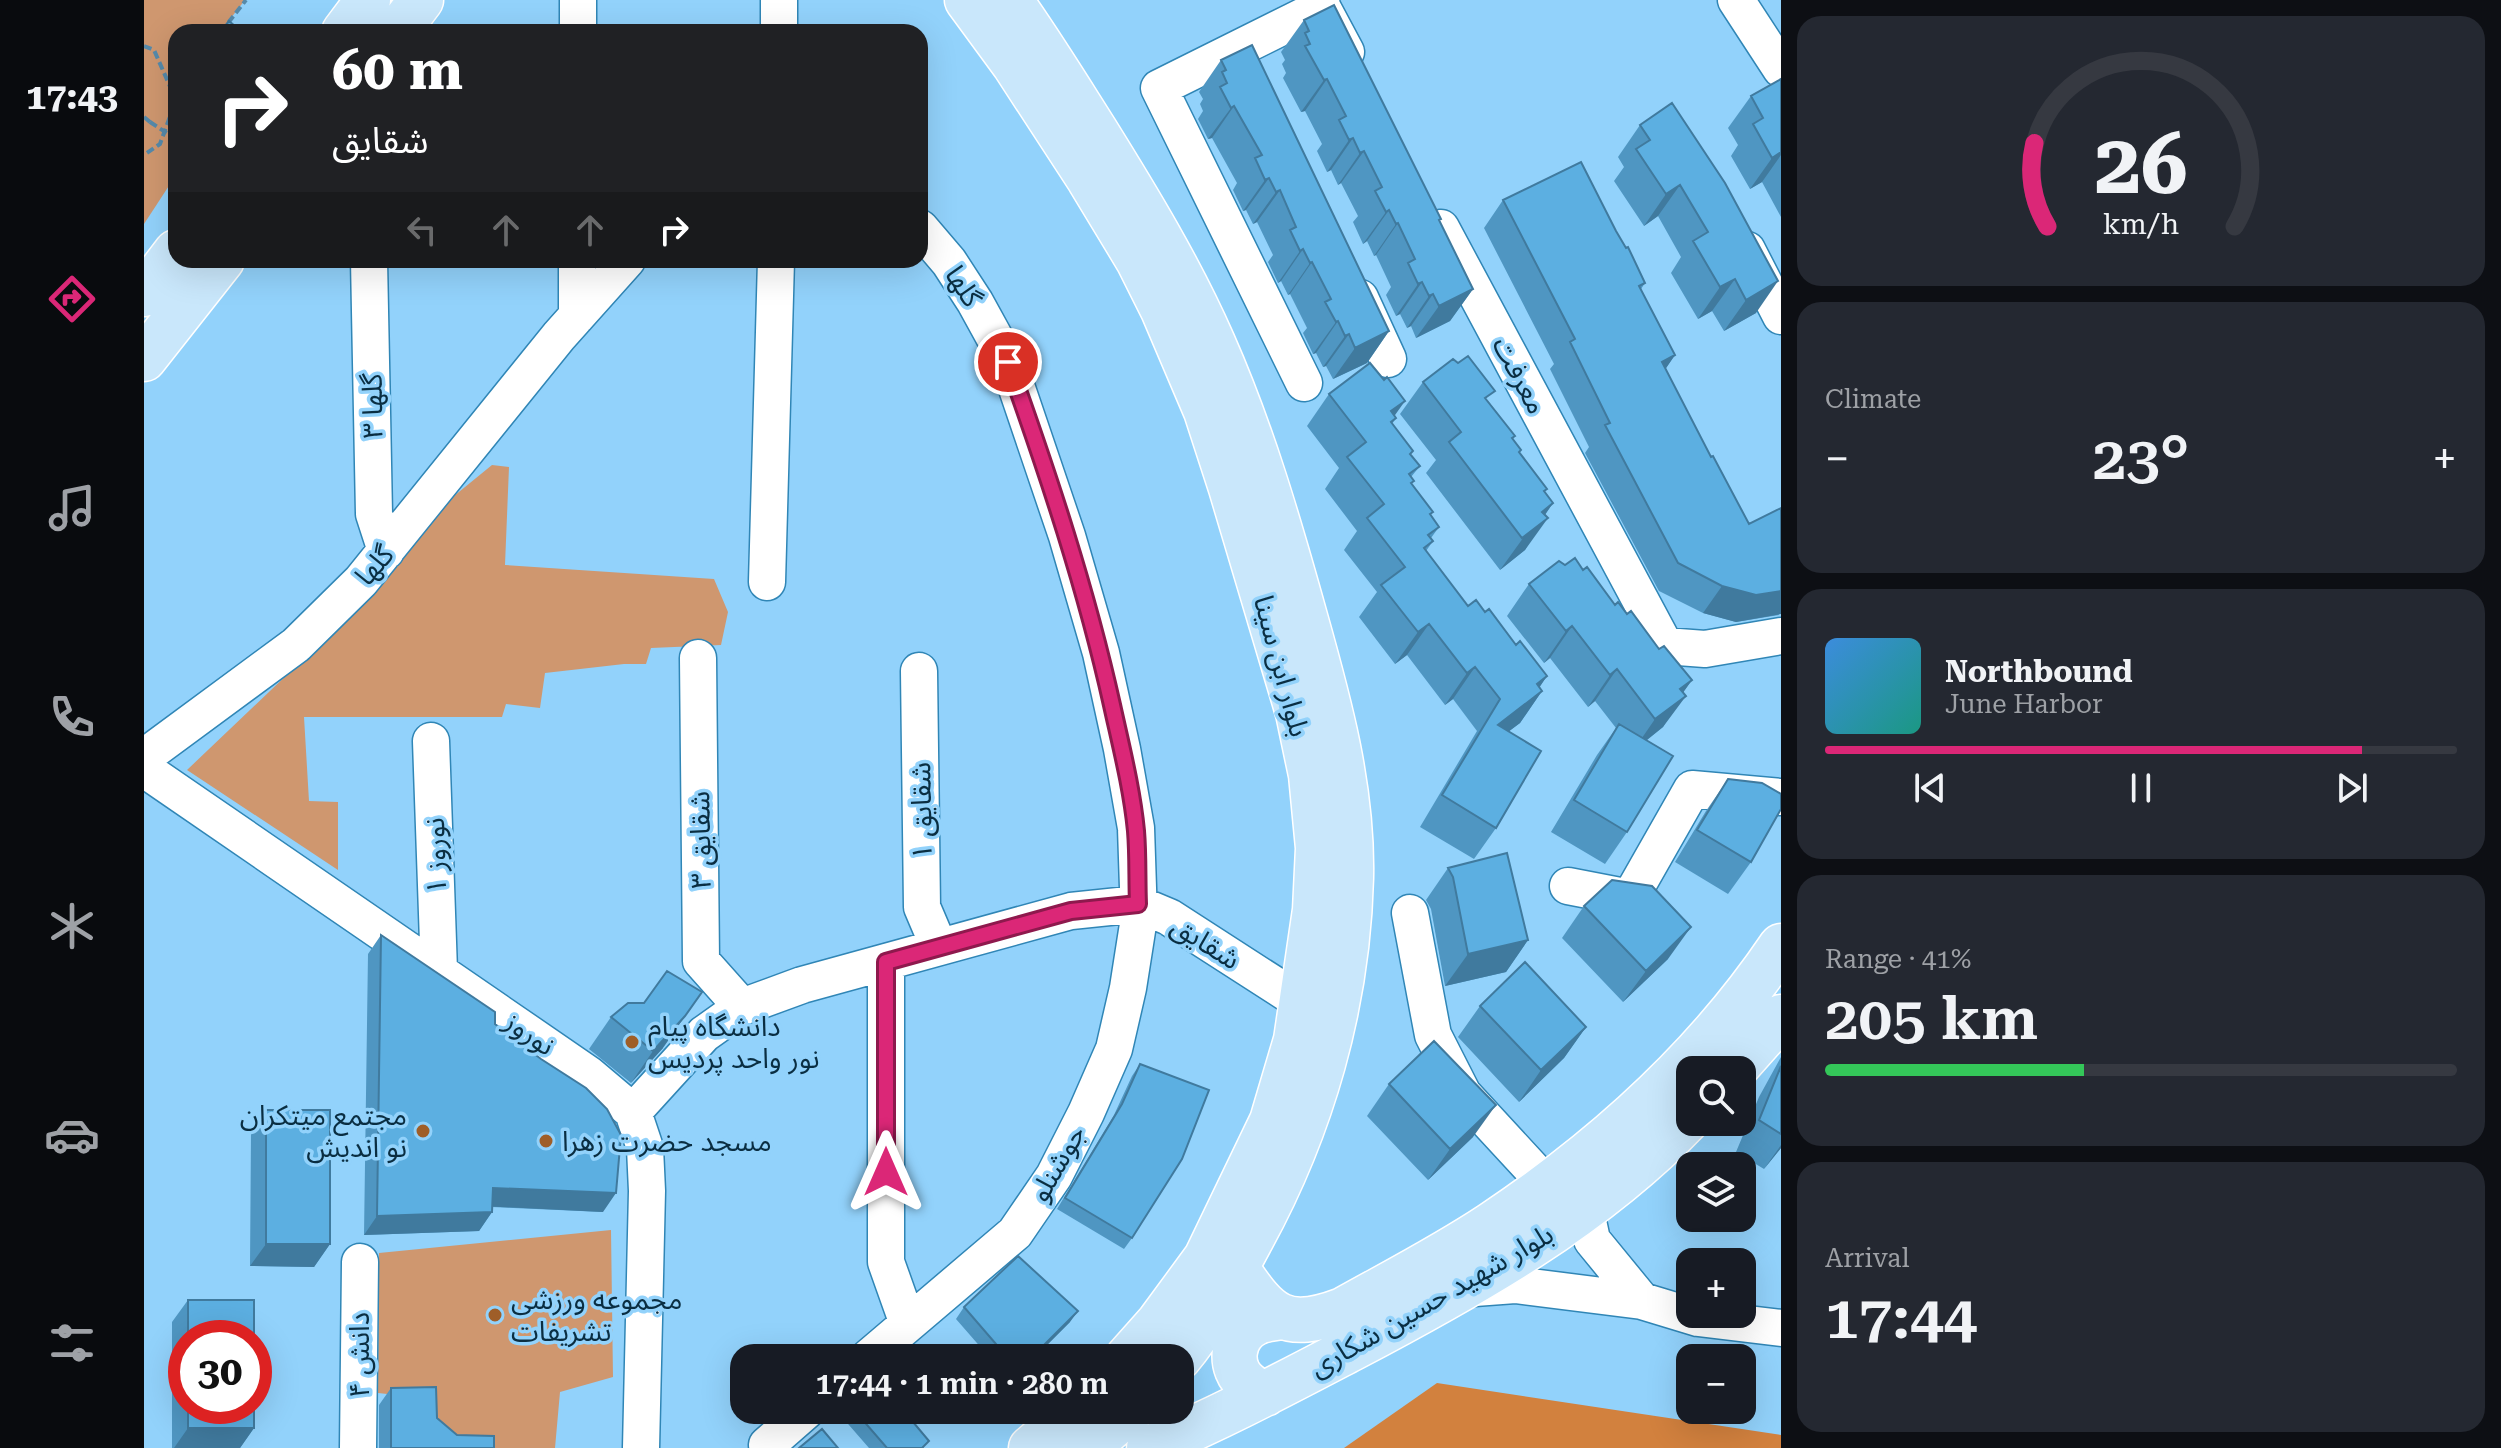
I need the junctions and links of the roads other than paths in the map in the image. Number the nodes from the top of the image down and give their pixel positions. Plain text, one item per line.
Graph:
1 (368, 0) edge
2 (421, 0) edge
3 (578, 0) edge
4 (779, 0) edge
5 (967, 0) edge
6 (1010, 0) edge
7 (1736, 0) edge
8 (1322, 4) edge
9 (350, 24) edge
10 (403, 24) edge
11 (578, 24) edge
12 (779, 24) edge
13 (1780, 65) edge
14 (1359, 77) edge
15 (1427, 202) edge
16 (1732, 219) edge
17 (928, 237) edge
18 (168, 262) edge
19 (216, 268) edge
20 (369, 268) edge
21 (577, 268) edge
22 (620, 268) edge
23 (776, 268) edge
24 (1349, 273) edge
25 (144, 294) edge
26 (577, 316) junction
27 (1781, 316) edge
28 (144, 359) edge
29 (1388, 359) edge
30 (1304, 383) dead end
31 (386, 551) junction
32 (767, 582) dead end
33 (1781, 636) edge
34 (698, 658) dead end
35 (919, 671) dead end
36 (431, 741) dead end
37 (144, 757) edge
38 (144, 769) edge
39 (1781, 797) edge
40 (1568, 886) dead end
41 (1138, 904) junction
42 (1410, 913) dead end
43 (1781, 946) edge
44 (939, 947) junction
45 (886, 962) junction
46 (439, 971) junction
47 (1301, 1002) junction
48 (742, 1007) junction
49 (1781, 1017) edge
50 (1746, 1056) edge
51 (633, 1112) junction
52 (1676, 1132) edge
53 (1546, 1184) junction
54 (1585, 1207) junction
55 (360, 1262) dead end
56 (1221, 1262) junction
57 (1459, 1289) junction
58 (1642, 1301) junction
59 (1281, 1317) junction
60 (908, 1324) junction
61 (1781, 1328) edge
62 (884, 1344) edge
63 (1139, 1344) edge
64 (1190, 1344) edge
65 (1265, 1394) junction
66 (791, 1424) edge
67 (1059, 1424) edge
68 (1115, 1424) edge
69 (767, 1445) dead end
70 (358, 1448) edge
71 (641, 1448) edge
72 (1031, 1448) edge
73 (1087, 1448) edge
74 (1149, 1448) edge

1 - 9 main road
2 - 10 main road
3 - 11 street
4 - 12 street
5 - 47 main road, بلوار ابن سینا
6 - 56 main road, بلوار ابن سینا
7 - 13 street
8 - 14 street
8 - 30 street
15 - 33 street, معرفت
16 - 27 street
17 - 41 street, گلها
18 - 25 main road
19 - 28 main road
20 - 31 street, گلها ۳
21 - 26 street
22 - 26 street, گلها
23 - 32 street
24 - 29 street
26 - 31 street, گلها
31 - 37 street, گلها
34 - 48 street, شقایق ۳
35 - 44 street, شقایق ۱
36 - 46 street, نوروز ۱
38 - 46 street, نوروز
39 - 40 street
41 - 44 street, شقایق
41 - 47 street, شقایق
41 - 60 street, جوشنلو
42 - 53 street
43 - 53 main road, بلوار شهید حسین شکاری
44 - 45 street, شقایق
45 - 48 street, شقایق
45 - 60 street
46 - 51 street, نوروز
47 - 56 main road, بلوار ابن سینا
48 - 51 street, شقایق
49 - 50 main road
51 - 71 street
52 - 54 main road, بلوار شهید حسین شکاری
53 - 59 main road, بلوار شهید حسین شکاری
54 - 57 main road, بلوار شهید حسین شکاری
54 - 58 street
55 - 70 street, دانش ۴
56 - 59 main road
56 - 63 main road, بلوار ابن سینا
56 - 64 main road, بلوار ابن سینا
57 - 58 street
57 - 65 main road, بلوار شهید حسین شکاری
58 - 61 street
59 - 65 main road
60 - 62 street, جوشنلو
65 - 74 main road, بلوار شهید حسین شکاری
66 - 69 street
67 - 72 main road
68 - 73 main road

